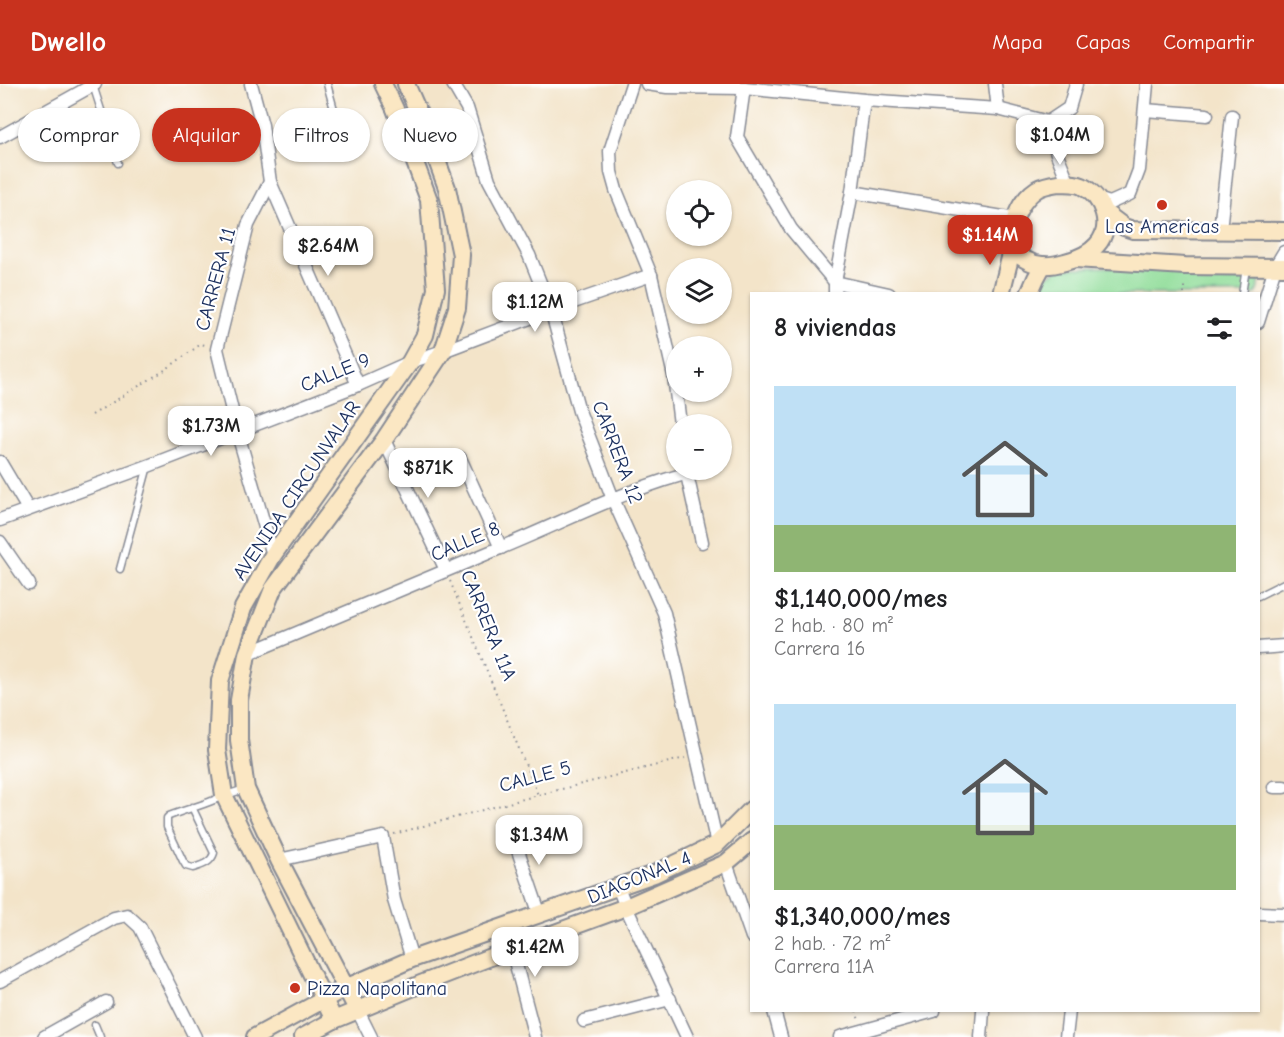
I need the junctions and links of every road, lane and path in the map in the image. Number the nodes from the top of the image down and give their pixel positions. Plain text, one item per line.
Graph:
1 (94, 84) edge
2 (251, 84) edge
3 (327, 84) edge
4 (383, 84) edge
5 (406, 84) edge
6 (453, 84) edge
7 (632, 84) edge
8 (647, 84) edge
9 (995, 84) edge
10 (1076, 84) edge
11 (1147, 84) edge
12 (661, 85) edge
13 (744, 88) junction
14 (864, 100) junction
15 (334, 108) edge
16 (998, 109) junction
17 (1145, 110) junction
18 (1207, 115) dead end
19 (1232, 116) dead end
20 (1048, 122) junction
21 (0, 137) edge
22 (118, 163) dead end
23 (270, 182) junction
24 (1069, 184) junction
25 (852, 192) junction
26 (1100, 205) junction
27 (1015, 219) junction
28 (1220, 230) junction
29 (1284, 231) edge
30 (1013, 246) junction
31 (1284, 252) edge
32 (1075, 259) junction
33 (1043, 265) junction
34 (1246, 266) junction
35 (1279, 267) edge
36 (651, 275) junction
37 (835, 288) edge
38 (871, 292) edge
39 (1002, 292) edge
40 (1030, 292) edge
41 (1242, 292) edge
42 (551, 310) junction
43 (1260, 317) edge
44 (217, 349) junction
45 (443, 351) junction
46 (410, 362) junction
47 (358, 385) junction
48 (679, 414) edge
49 (92, 415) dead end
50 (237, 431) junction
51 (384, 440) junction
52 (460, 458) dead end
53 (0, 462) edge
54 (148, 466) junction
55 (666, 479) edge
56 (688, 480) edge
57 (613, 499) junction
58 (28, 509) junction
59 (0, 520) edge
60 (0, 542) edge
61 (702, 542) dead end
62 (501, 548) junction
63 (273, 555) junction
64 (120, 569) dead end
65 (446, 570) junction
66 (1284, 583) edge
67 (29, 584) dead end
68 (1260, 595) edge
69 (1284, 646) edge
70 (1260, 648) edge
71 (247, 654) junction
72 (696, 755) junction
73 (246, 789) junction
74 (224, 795) junction
75 (538, 795) junction
76 (192, 807) junction
77 (750, 811) edge
78 (510, 827) dead end
79 (383, 837) junction
80 (750, 843) edge
81 (717, 844) junction
82 (279, 860) junction
83 (726, 863) junction
84 (618, 888) junction
85 (626, 907) junction
86 (1260, 913) edge
87 (1284, 914) edge
88 (540, 915) junction
89 (506, 927) junction
90 (750, 931) edge
91 (511, 949) junction
92 (412, 959) junction
93 (0, 981) edge
94 (345, 988) junction
95 (670, 999) junction
96 (323, 1000) junction
97 (106, 1002) dead end
98 (358, 1011) junction
99 (774, 1012) edge
100 (930, 1012) edge
101 (982, 1012) edge
102 (1069, 1012) edge
103 (334, 1020) junction
104 (584, 1021) dead end
105 (95, 1025) dead end
106 (532, 1036) edge
107 (44, 1037) edge
108 (100, 1037) edge
109 (195, 1037) edge
110 (255, 1037) edge
111 (303, 1037) edge
112 (371, 1037) edge
113 (687, 1037) edge
114 (781, 1037) edge
115 (840, 1037) edge
116 (981, 1037) edge
117 (1066, 1037) edge

1 - 21 street
1 - 22 lane
2 - 23 street
3 - 15 lane
4 - 46 main road, AVENIDA CIRCUNVALAR
5 - 45 main road, AVENIDA CIRCUNVALAR
6 - 42 street, CARRERA 12
7 - 36 street
8 - 12 street
9 - 16 street
10 - 20 street
11 - 17 street
12 - 13 street
13 - 14 street
13 - 37 street
14 - 16 street
14 - 25 street
16 - 20 street
17 - 18 street
17 - 26 street
19 - 28 street
20 - 24 street
23 - 44 street, CARRERA 11
23 - 47 street
24 - 26 main road
24 - 27 main road
25 - 27 street
25 - 37 street
26 - 28 main road
26 - 32 main road
27 - 30 main road
28 - 29 main road
30 - 33 main road
30 - 39 main road
31 - 35 street
32 - 33 main road
32 - 34 main road
33 - 40 main road
34 - 35 main road
34 - 41 lane
35 - 43 street
36 - 42 street, CALLE 9
36 - 48 street
37 - 38 street
42 - 45 street, CALLE 9
42 - 57 street, CARRERA 12
44 - 49 path
44 - 50 street, CARRERA 11
45 - 46 street, CALLE 9
45 - 51 main road, AVENIDA CIRCUNVALAR
46 - 47 street, CALLE 9
46 - 63 main road, AVENIDA CIRCUNVALAR
47 - 50 street, CALLE 9
50 - 54 street, CALLE 9
50 - 63 street, CARRERA 11
51 - 65 street, CARRERA 11A
51 - 71 main road, AVENIDA CIRCUNVALAR
52 - 62 street
53 - 58 street
54 - 58 street, CALLE 9
54 - 64 lane
55 - 57 street, CALLE 8
56 - 61 street
57 - 62 street, CALLE 8
57 - 72 street, CARRERA 12
58 - 59 street, CALLE 9
60 - 67 street
62 - 65 street, CALLE 8
63 - 74 main road, AVENIDA CIRCUNVALAR
65 - 71 street, CALLE 8
65 - 75 path, CARRERA 11A
66 - 68 lane
69 - 70 street
71 - 73 main road, AVENIDA CIRCUNVALAR
72 - 75 path, CALLE 5
72 - 81 street, CARRERA 12
73 - 74 lane
73 - 82 main road, AVENIDA CIRCUNVALAR
74 - 76 lane
74 - 96 main road, AVENIDA CIRCUNVALAR
75 - 79 path, CALLE 5
76 - 76 lane
77 - 81 main road, DIAGONAL 4
78 - 88 street
79 - 82 street
79 - 92 street
80 - 83 main road, DIAGONAL 4
81 - 84 main road, DIAGONAL 4
82 - 94 main road, AVENIDA CIRCUNVALAR
83 - 85 main road, DIAGONAL 4
83 - 90 street
84 - 85 street
84 - 88 main road, DIAGONAL 4
85 - 91 main road, DIAGONAL 4
85 - 95 street
86 - 87 street
88 - 89 main road, DIAGONAL 4
89 - 91 street
89 - 92 main road, DIAGONAL 4
91 - 98 main road, DIAGONAL 4
91 - 106 street
92 - 94 main road, DIAGONAL 4
93 - 109 street
94 - 96 main road, DIAGONAL 4
94 - 98 main road, AVENIDA CIRCUNVALAR
95 - 104 street
95 - 113 street
96 - 103 main road, AVENIDA CIRCUNVALAR
96 - 110 main road, DIAGONAL 4
97 - 107 street
98 - 103 main road, DIAGONAL 4
98 - 112 street
99 - 114 street
100 - 115 street
101 - 116 street
102 - 117 street
103 - 111 main road, DIAGONAL 4
105 - 108 lane

